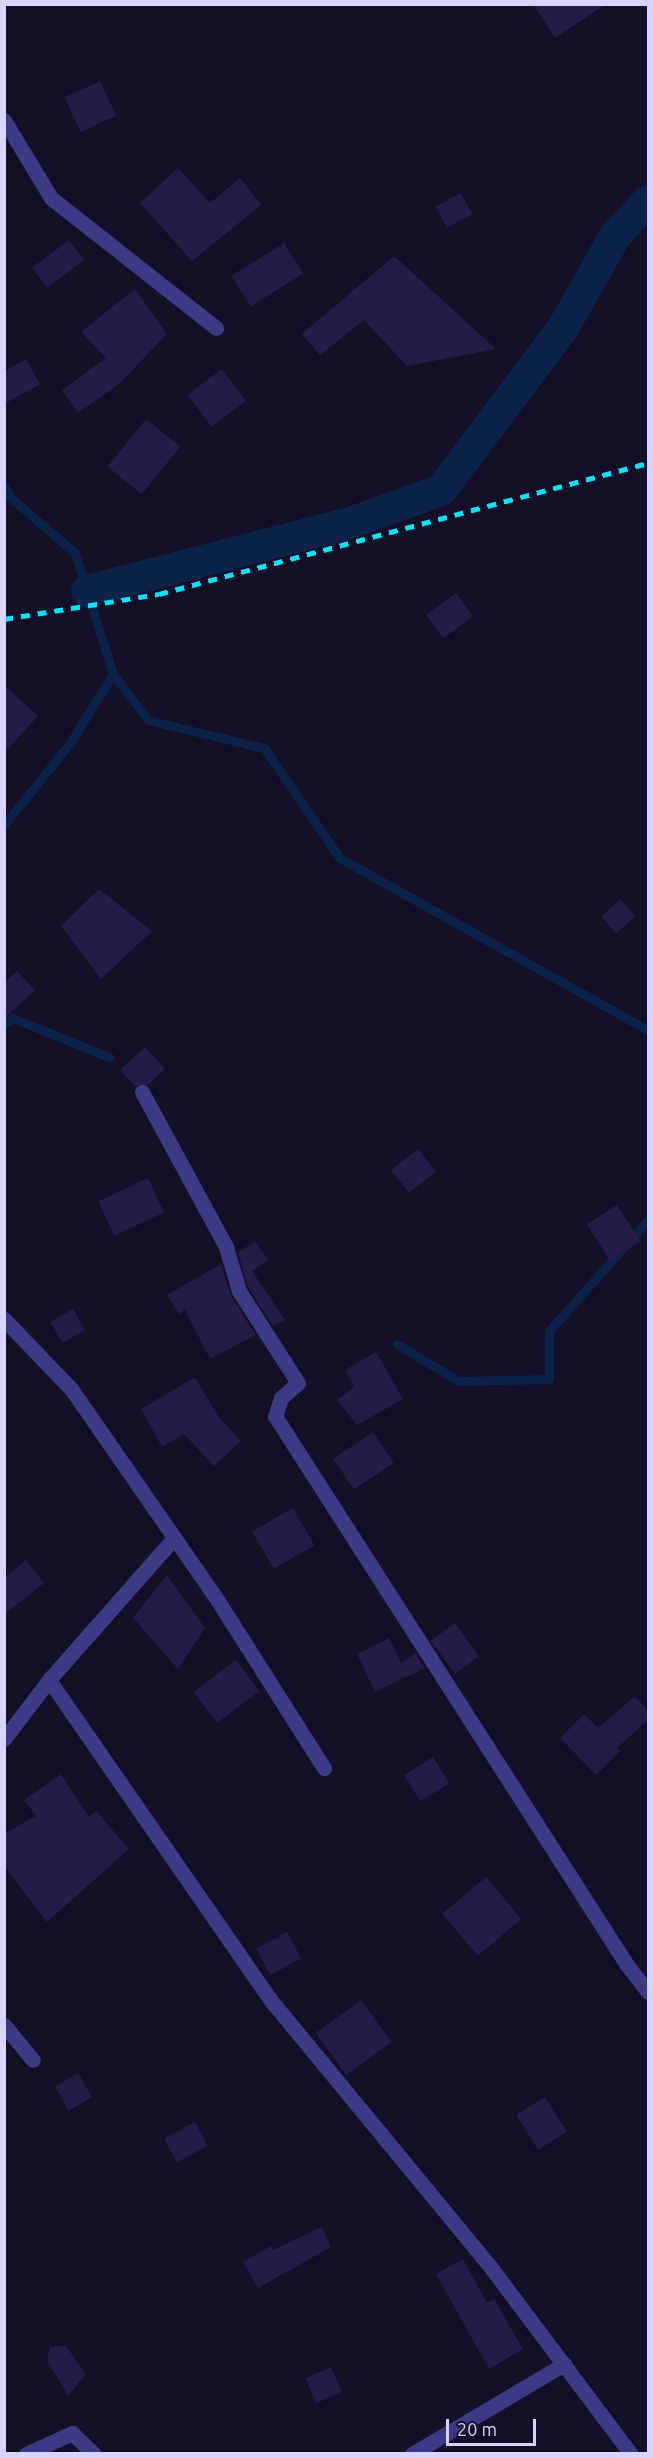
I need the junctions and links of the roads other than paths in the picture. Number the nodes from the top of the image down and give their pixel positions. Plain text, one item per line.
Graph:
1 (4, 120) edge
2 (216, 328) dead end
3 (142, 1092) dead end
4 (4, 1319) edge
5 (174, 1538) junction
6 (50, 1680) junction
7 (4, 1739) edge
8 (324, 1768) dead end
9 (648, 1992) edge
10 (4, 2025) edge
11 (33, 2060) dead end
12 (564, 2364) junction
13 (26, 2454) edge
14 (94, 2454) edge
15 (412, 2454) edge
16 (631, 2454) edge

1 - 2 street
3 - 9 street
4 - 5 street
5 - 6 street
5 - 8 street
6 - 7 street
6 - 12 street
10 - 11 street
12 - 15 street
12 - 16 street
13 - 14 street

